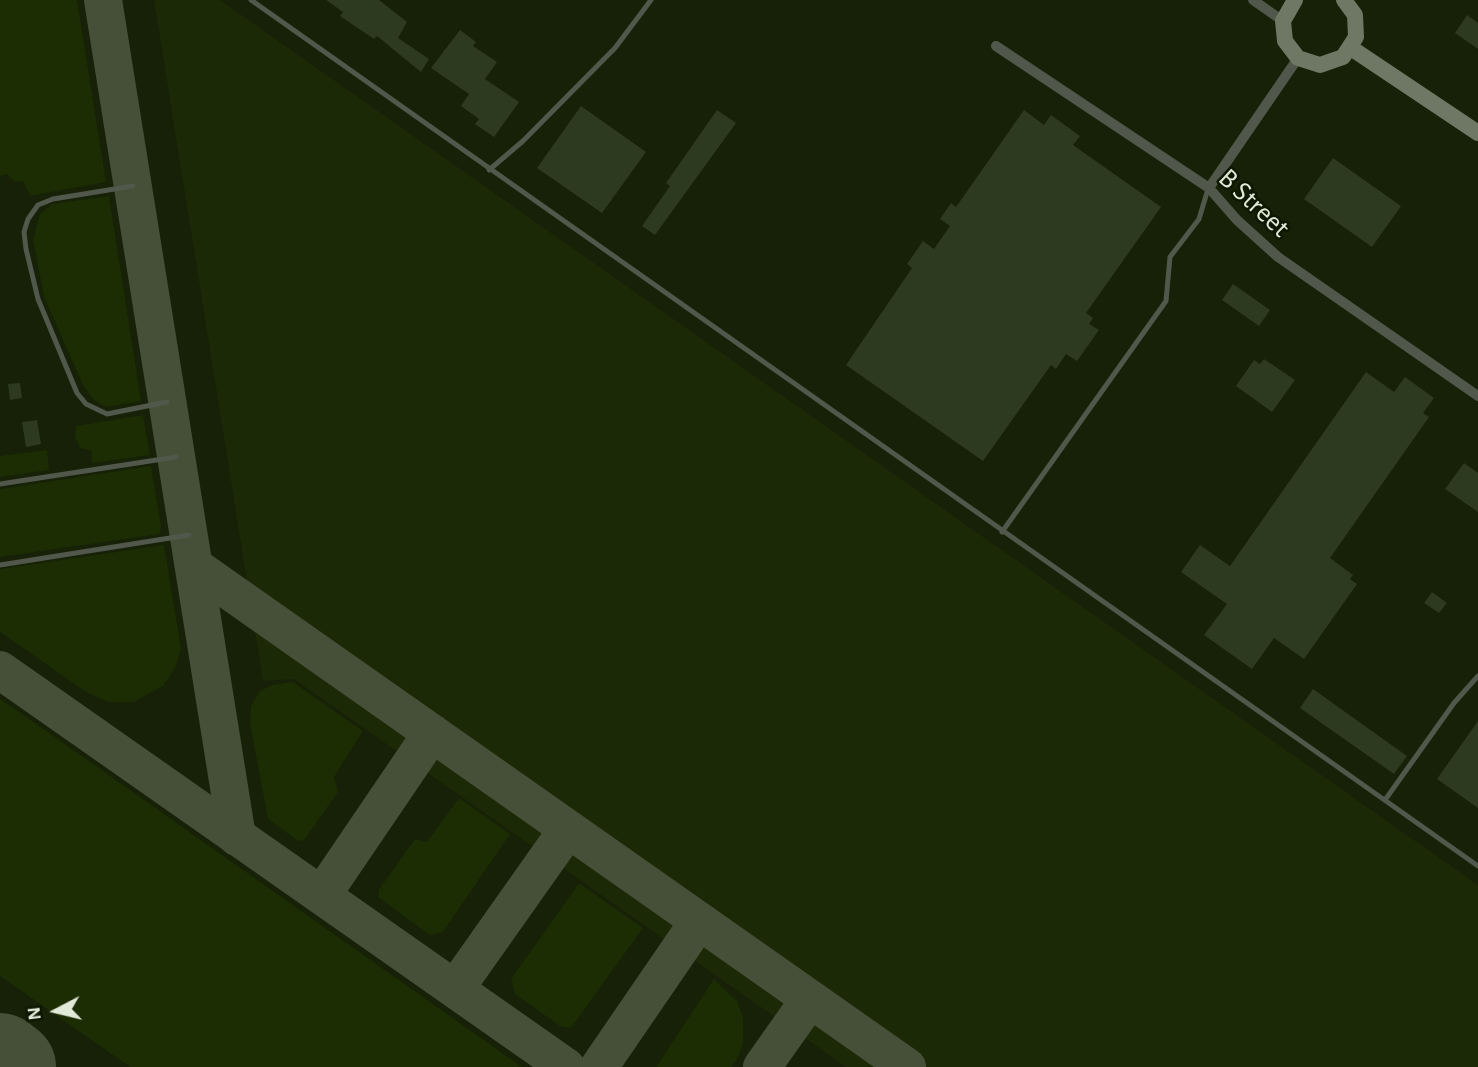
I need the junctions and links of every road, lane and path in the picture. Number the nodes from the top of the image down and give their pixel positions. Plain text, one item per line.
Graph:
1 (251, 0) edge
2 (651, 0) edge
3 (1253, 0) edge
4 (1295, 0) edge
5 (1344, 0) edge
6 (1283, 21) junction
7 (996, 46) dead end
8 (1351, 48) junction
9 (1298, 58) junction
10 (1478, 134) edge
11 (489, 170) junction
12 (133, 186) dead end
13 (1209, 188) junction
14 (1478, 396) edge
15 (167, 402) dead end
16 (176, 457) dead end
17 (0, 484) edge
18 (1002, 532) junction
19 (189, 535) dead end
20 (0, 565) edge
21 (1478, 676) edge
22 (1385, 800) junction
23 (1478, 866) edge

1 - 11 lane
2 - 11 lane
3 - 6 street
4 - 6 main road
5 - 8 main road
6 - 9 main road
7 - 13 street, B Street
8 - 9 main road
8 - 10 main road
9 - 13 street
11 - 18 lane
12 - 15 lane
13 - 14 street, B Street
13 - 18 lane
16 - 17 lane
18 - 22 lane
19 - 20 lane
21 - 22 lane
22 - 23 lane

